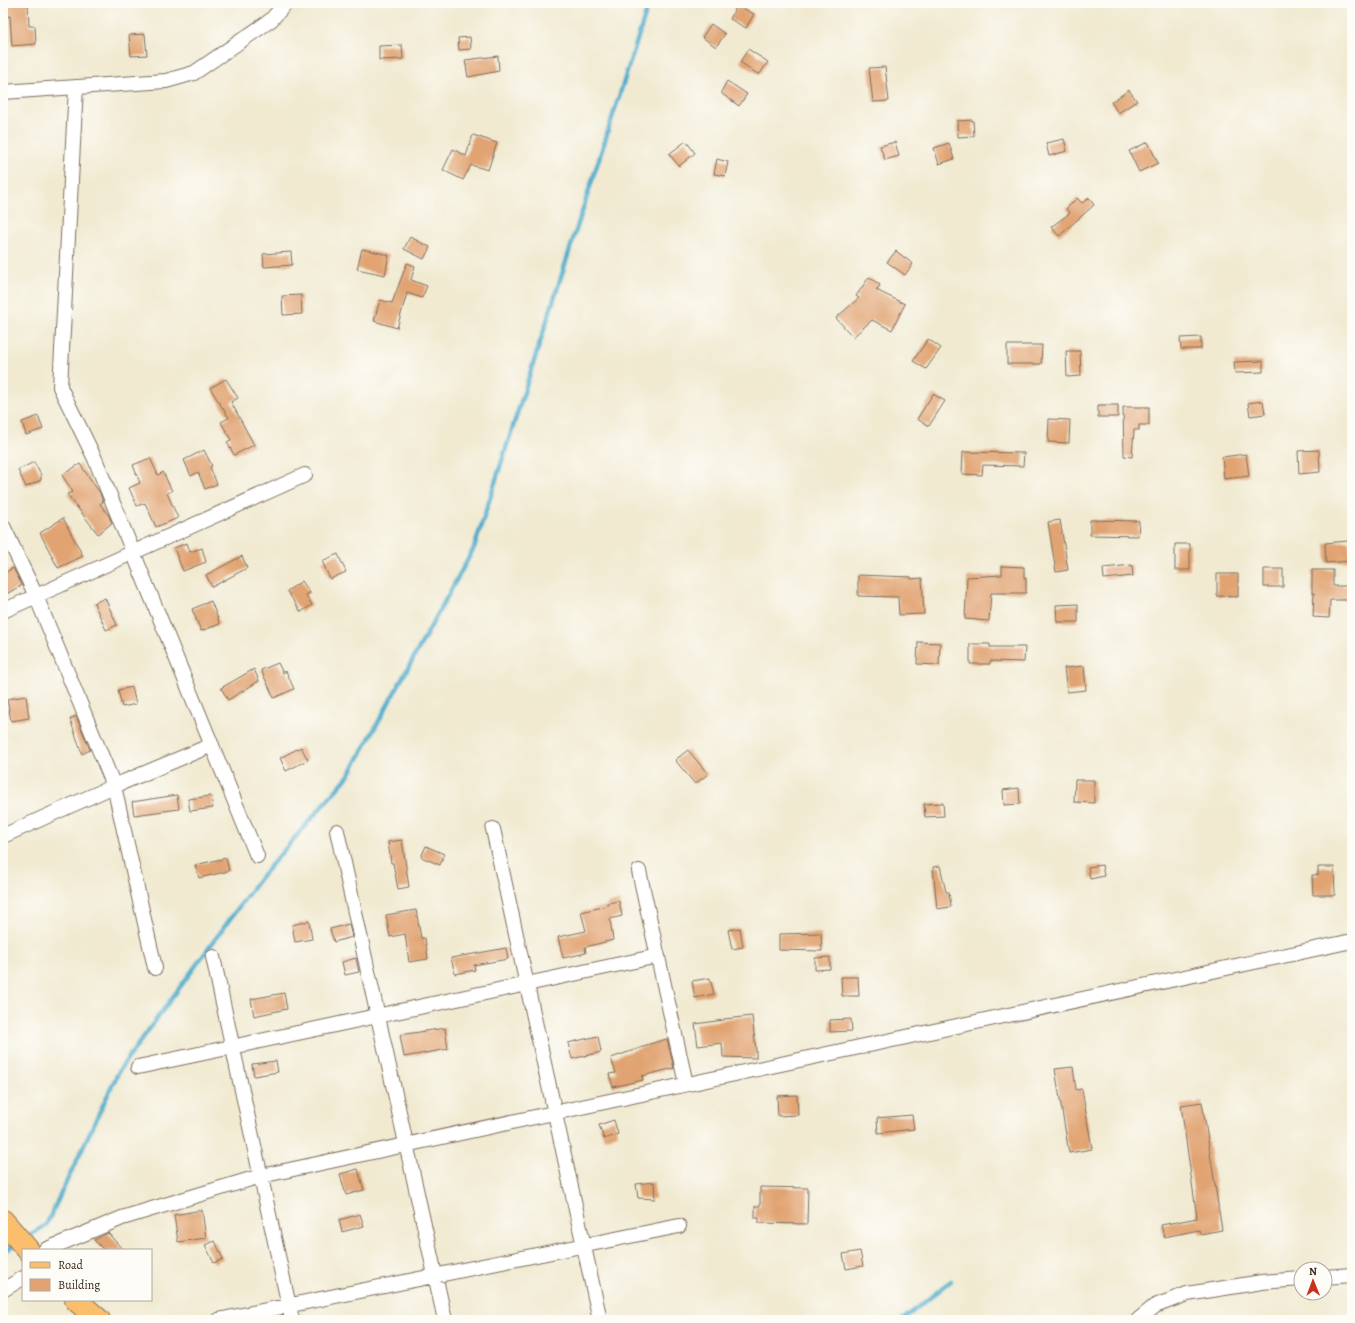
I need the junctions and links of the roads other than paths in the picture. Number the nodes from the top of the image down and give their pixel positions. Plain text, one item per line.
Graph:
1 (286, 3) edge
2 (76, 87) junction
3 (3, 92) edge
4 (305, 475) dead end
5 (3, 526) edge
6 (133, 552) junction
7 (36, 596) junction
8 (3, 611) edge
9 (212, 745) junction
10 (114, 786) junction
11 (493, 829) dead end
12 (337, 831) dead end
13 (3, 836) edge
14 (257, 856) dead end
15 (639, 871) dead end
16 (1352, 941) edge
17 (658, 956) junction
18 (213, 957) dead end
19 (155, 968) dead end
20 (527, 984) junction
21 (378, 1016) junction
22 (233, 1047) junction
23 (138, 1067) dead end
24 (686, 1084) junction
25 (555, 1112) junction
26 (406, 1144) junction
27 (261, 1176) junction
28 (5, 1224) edge
29 (679, 1226) dead end
30 (584, 1246) junction
31 (33, 1249) edge
32 (1352, 1275) edge
33 (435, 1276) junction
34 (1333, 1276) edge
35 (22, 1279) edge
36 (1293, 1280) edge
37 (3, 1290) edge
38 (77, 1301) edge
39 (289, 1306) junction
40 (99, 1320) edge
41 (218, 1320) edge
42 (292, 1320) edge
43 (445, 1320) edge
44 (600, 1320) edge
45 (1138, 1320) edge

1 - 2 street
2 - 3 street
2 - 6 street
4 - 6 street
5 - 7 street
6 - 7 street
6 - 9 street
7 - 8 street
7 - 10 street
9 - 10 street
9 - 14 street
10 - 13 street
10 - 19 street
11 - 20 street
12 - 21 street
15 - 17 street
16 - 24 street
17 - 20 street
17 - 24 street
18 - 22 street
20 - 21 street
20 - 25 street
21 - 22 street
21 - 26 street
22 - 23 street
22 - 27 street
24 - 25 street
25 - 26 street
25 - 30 street
26 - 27 street
26 - 33 street
27 - 31 street
27 - 39 street
28 - 31 main road
29 - 30 street
30 - 33 street
30 - 44 street
32 - 34 street
33 - 39 street
33 - 43 street
35 - 37 street
36 - 45 street
38 - 40 main road
39 - 41 street
39 - 42 street

